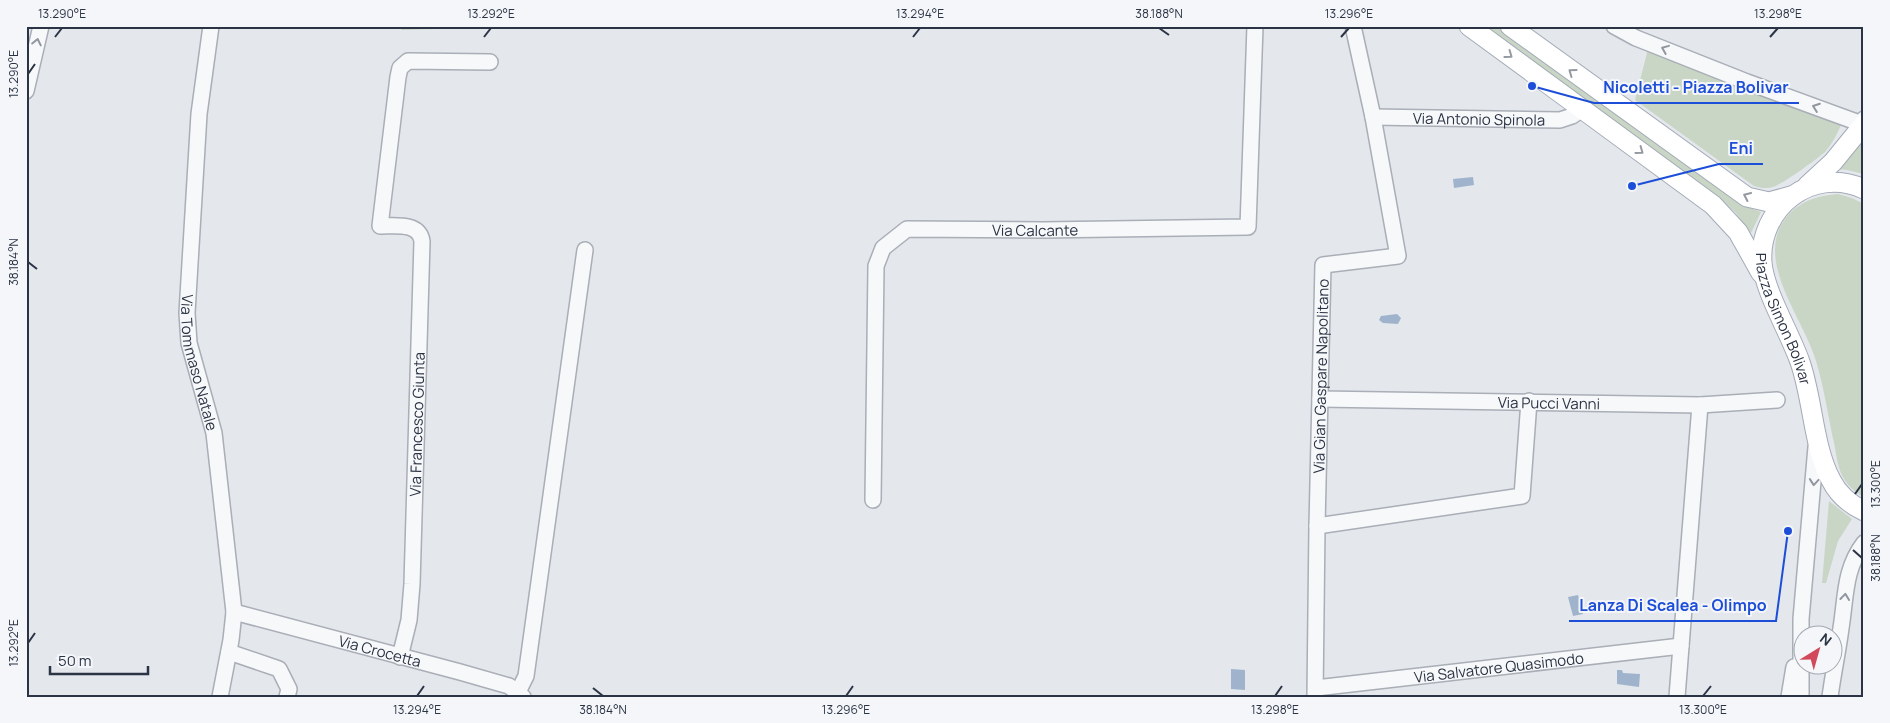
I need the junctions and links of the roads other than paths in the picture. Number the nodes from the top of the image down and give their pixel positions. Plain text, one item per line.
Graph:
1 (41, 26) edge
2 (211, 26) edge
3 (1255, 26) edge
4 (1353, 26) edge
5 (1469, 26) edge
6 (1510, 26) edge
7 (1614, 26) edge
8 (490, 62) dead end
9 (26, 91) edge
10 (1582, 109) junction
11 (1373, 117) junction
12 (1863, 122) edge
13 (1864, 189) edge
14 (1800, 190) junction
15 (584, 250) dead end
16 (1766, 283) junction
17 (1320, 399) junction
18 (1777, 400) dead end
19 (1529, 401) junction
20 (1700, 405) junction
21 (1817, 433) junction
22 (873, 500) dead end
23 (1864, 511) edge
24 (1317, 526) junction
25 (1864, 543) edge
26 (234, 612) junction
27 (1801, 619) junction
28 (1842, 627) edge
29 (1680, 646) junction
30 (229, 652) junction
31 (400, 657) junction
32 (1834, 676) edge
33 (1841, 676) edge
34 (1316, 693) edge
35 (521, 694) edge
36 (220, 697) edge
37 (287, 697) edge
38 (1676, 697) edge
39 (1789, 697) edge
40 (1801, 697) edge
41 (1830, 697) edge
42 (1840, 697) edge

9 -> 1 street
2 - 26 street, Via Tommaso Natale
3 - 22 street, Via Calcante
4 - 11 street, Via Gian Gaspare Napolitano
5 -> 10 main road
14 -> 6 main road
12 -> 7 street
8 - 31 street, Via Francesco Giunta
10 - 11 street, Via Antonio Spinola
10 -> 16 main road
11 - 17 street, Via Gian Gaspare Napolitano
12 - 14 main road, Piazza Simon Bolivar
13 - 14 main road
14 - 16 main road, Piazza Simon Bolivar
15 - 35 street
16 - 21 main road, Piazza Simon Bolivar
17 - 19 street, Via Pucci Vanni
17 - 24 street, Via Gian Gaspare Napolitano
18 - 20 street, Via Pucci Vanni
19 - 20 street, Via Pucci Vanni
19 - 24 street
20 - 29 street
21 - 23 main road, Piazza Simon Bolivar
21 -> 27 street
24 - 34 street, Via Gian Gaspare Napolitano
28 -> 25 street
26 - 30 street, Via Tommaso Natale
26 - 31 street, Via Crocetta
27 - 39 street
27 - 40 street
29 - 34 street, Via Salvatore Quasimodo
29 - 38 street
30 - 36 street, Via Tommaso Natale
30 - 37 street
31 - 35 street, Via Crocetta
32 - 41 street
33 - 42 street

